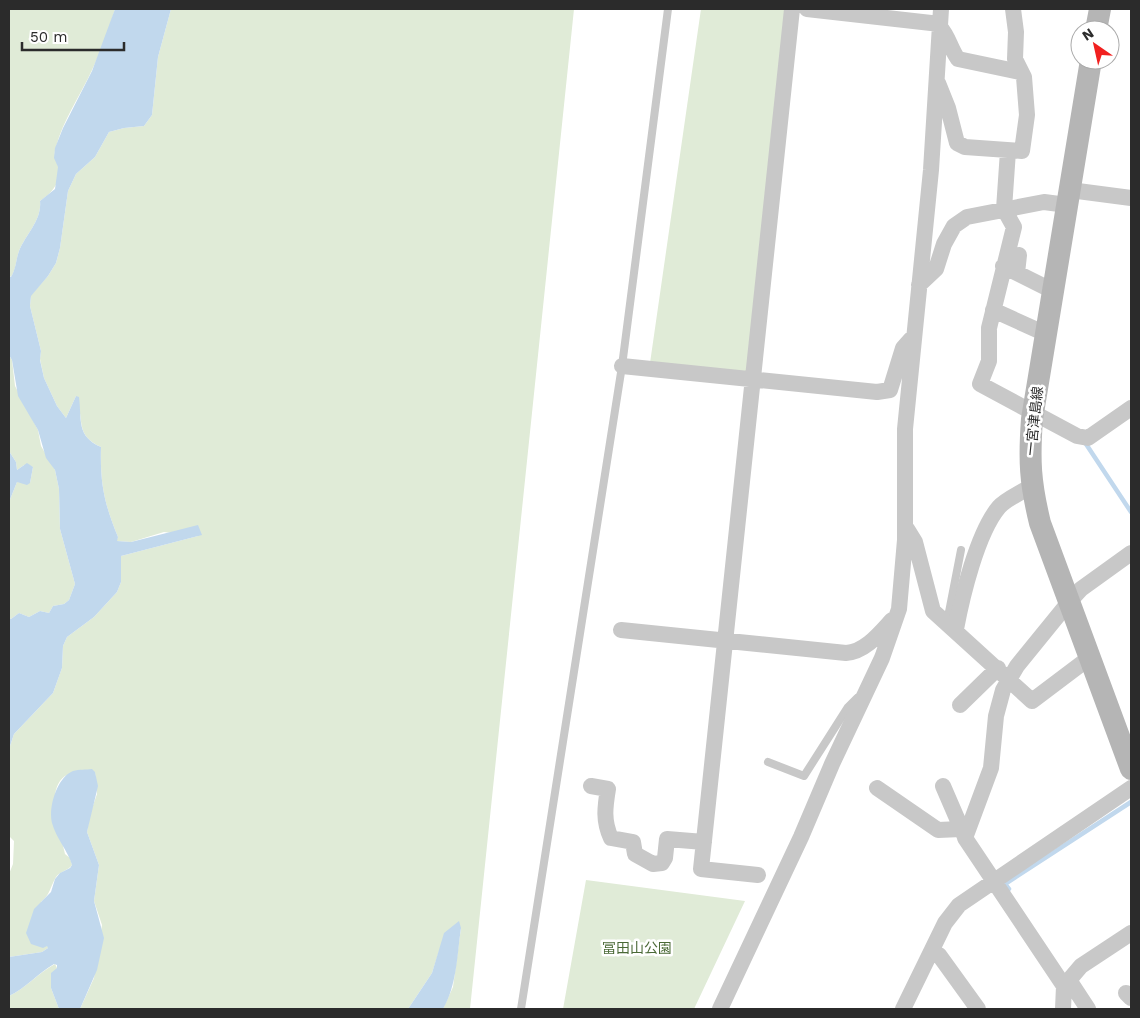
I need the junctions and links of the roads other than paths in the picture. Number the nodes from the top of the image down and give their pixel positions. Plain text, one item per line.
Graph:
1 (668, 9) edge
2 (792, 9) edge
3 (807, 9) edge
4 (1013, 9) edge
5 (941, 20) edge
6 (1090, 70) edge
7 (1020, 72) junction
8 (937, 81) junction
9 (1008, 151) junction
10 (1068, 198) junction
11 (1131, 198) edge
12 (1004, 209) junction
13 (1019, 255) dead end
14 (1010, 270) junction
15 (919, 285) junction
16 (1053, 291) junction
17 (993, 310) junction
18 (1046, 334) junction
19 (914, 336) junction
20 (622, 366) junction
21 (754, 379) junction
22 (1131, 408) edge
23 (1033, 413) junction
24 (1031, 486) junction
25 (905, 524) junction
26 (961, 550) dead end
27 (1131, 553) edge
28 (1069, 602) junction
29 (896, 615) junction
30 (949, 624) junction
31 (621, 630) dead end
32 (727, 641) junction
33 (1089, 658) junction
34 (1004, 674) junction
35 (868, 686) junction
36 (961, 698) dead end
37 (768, 762) dead end
38 (1131, 769) edge
39 (591, 786) dead end
40 (943, 786) dead end
41 (877, 788) dead end
42 (1131, 788) edge
43 (963, 833) junction
44 (704, 842) junction
45 (758, 875) dead end
46 (993, 882) junction
47 (1131, 933) edge
48 (932, 952) junction
49 (1067, 983) junction
50 (522, 1009) edge
51 (720, 1009) edge
52 (903, 1009) edge
53 (978, 1009) edge
54 (1063, 1009) edge
55 (1088, 1009) edge

1 - 20 lane
2 - 21 street
3 - 5 street
4 - 7 street
5 - 7 street
5 - 8 street
6 - 10 main road, 一宮津島線
7 - 9 street
8 - 9 street
8 - 15 street
9 - 12 street
10 - 11 street
10 - 12 street
10 - 16 main road, 一宮津島線
12 - 14 street
12 - 15 street
13 - 14 street
14 - 16 street
14 - 17 street
15 - 19 street
16 - 18 main road, 一宮津島線
17 - 18 street
17 - 23 street
18 - 23 main road, 一宮津島線
19 - 21 street
19 - 25 street
20 - 21 street
20 - 50 lane
21 - 32 street
22 - 23 street
23 - 24 main road, 一宮津島線
24 - 28 main road, 一宮津島線
24 - 30 street
25 - 29 street
25 - 30 street
26 - 30 lane
27 - 28 street
28 - 33 main road, 一宮津島線
28 - 34 street
29 - 32 street
29 - 35 street
30 - 34 street
31 - 32 street
32 - 44 street
33 - 34 street
33 - 38 main road, 一宮津島線
34 - 36 street
34 - 43 street
35 - 37 lane
35 - 51 street
39 - 44 street
40 - 43 street
41 - 43 street
42 - 46 street
43 - 46 street
44 - 45 street
46 - 48 street
46 - 49 street
47 - 49 street
48 - 52 street
48 - 53 street
49 - 54 street
49 - 55 street

